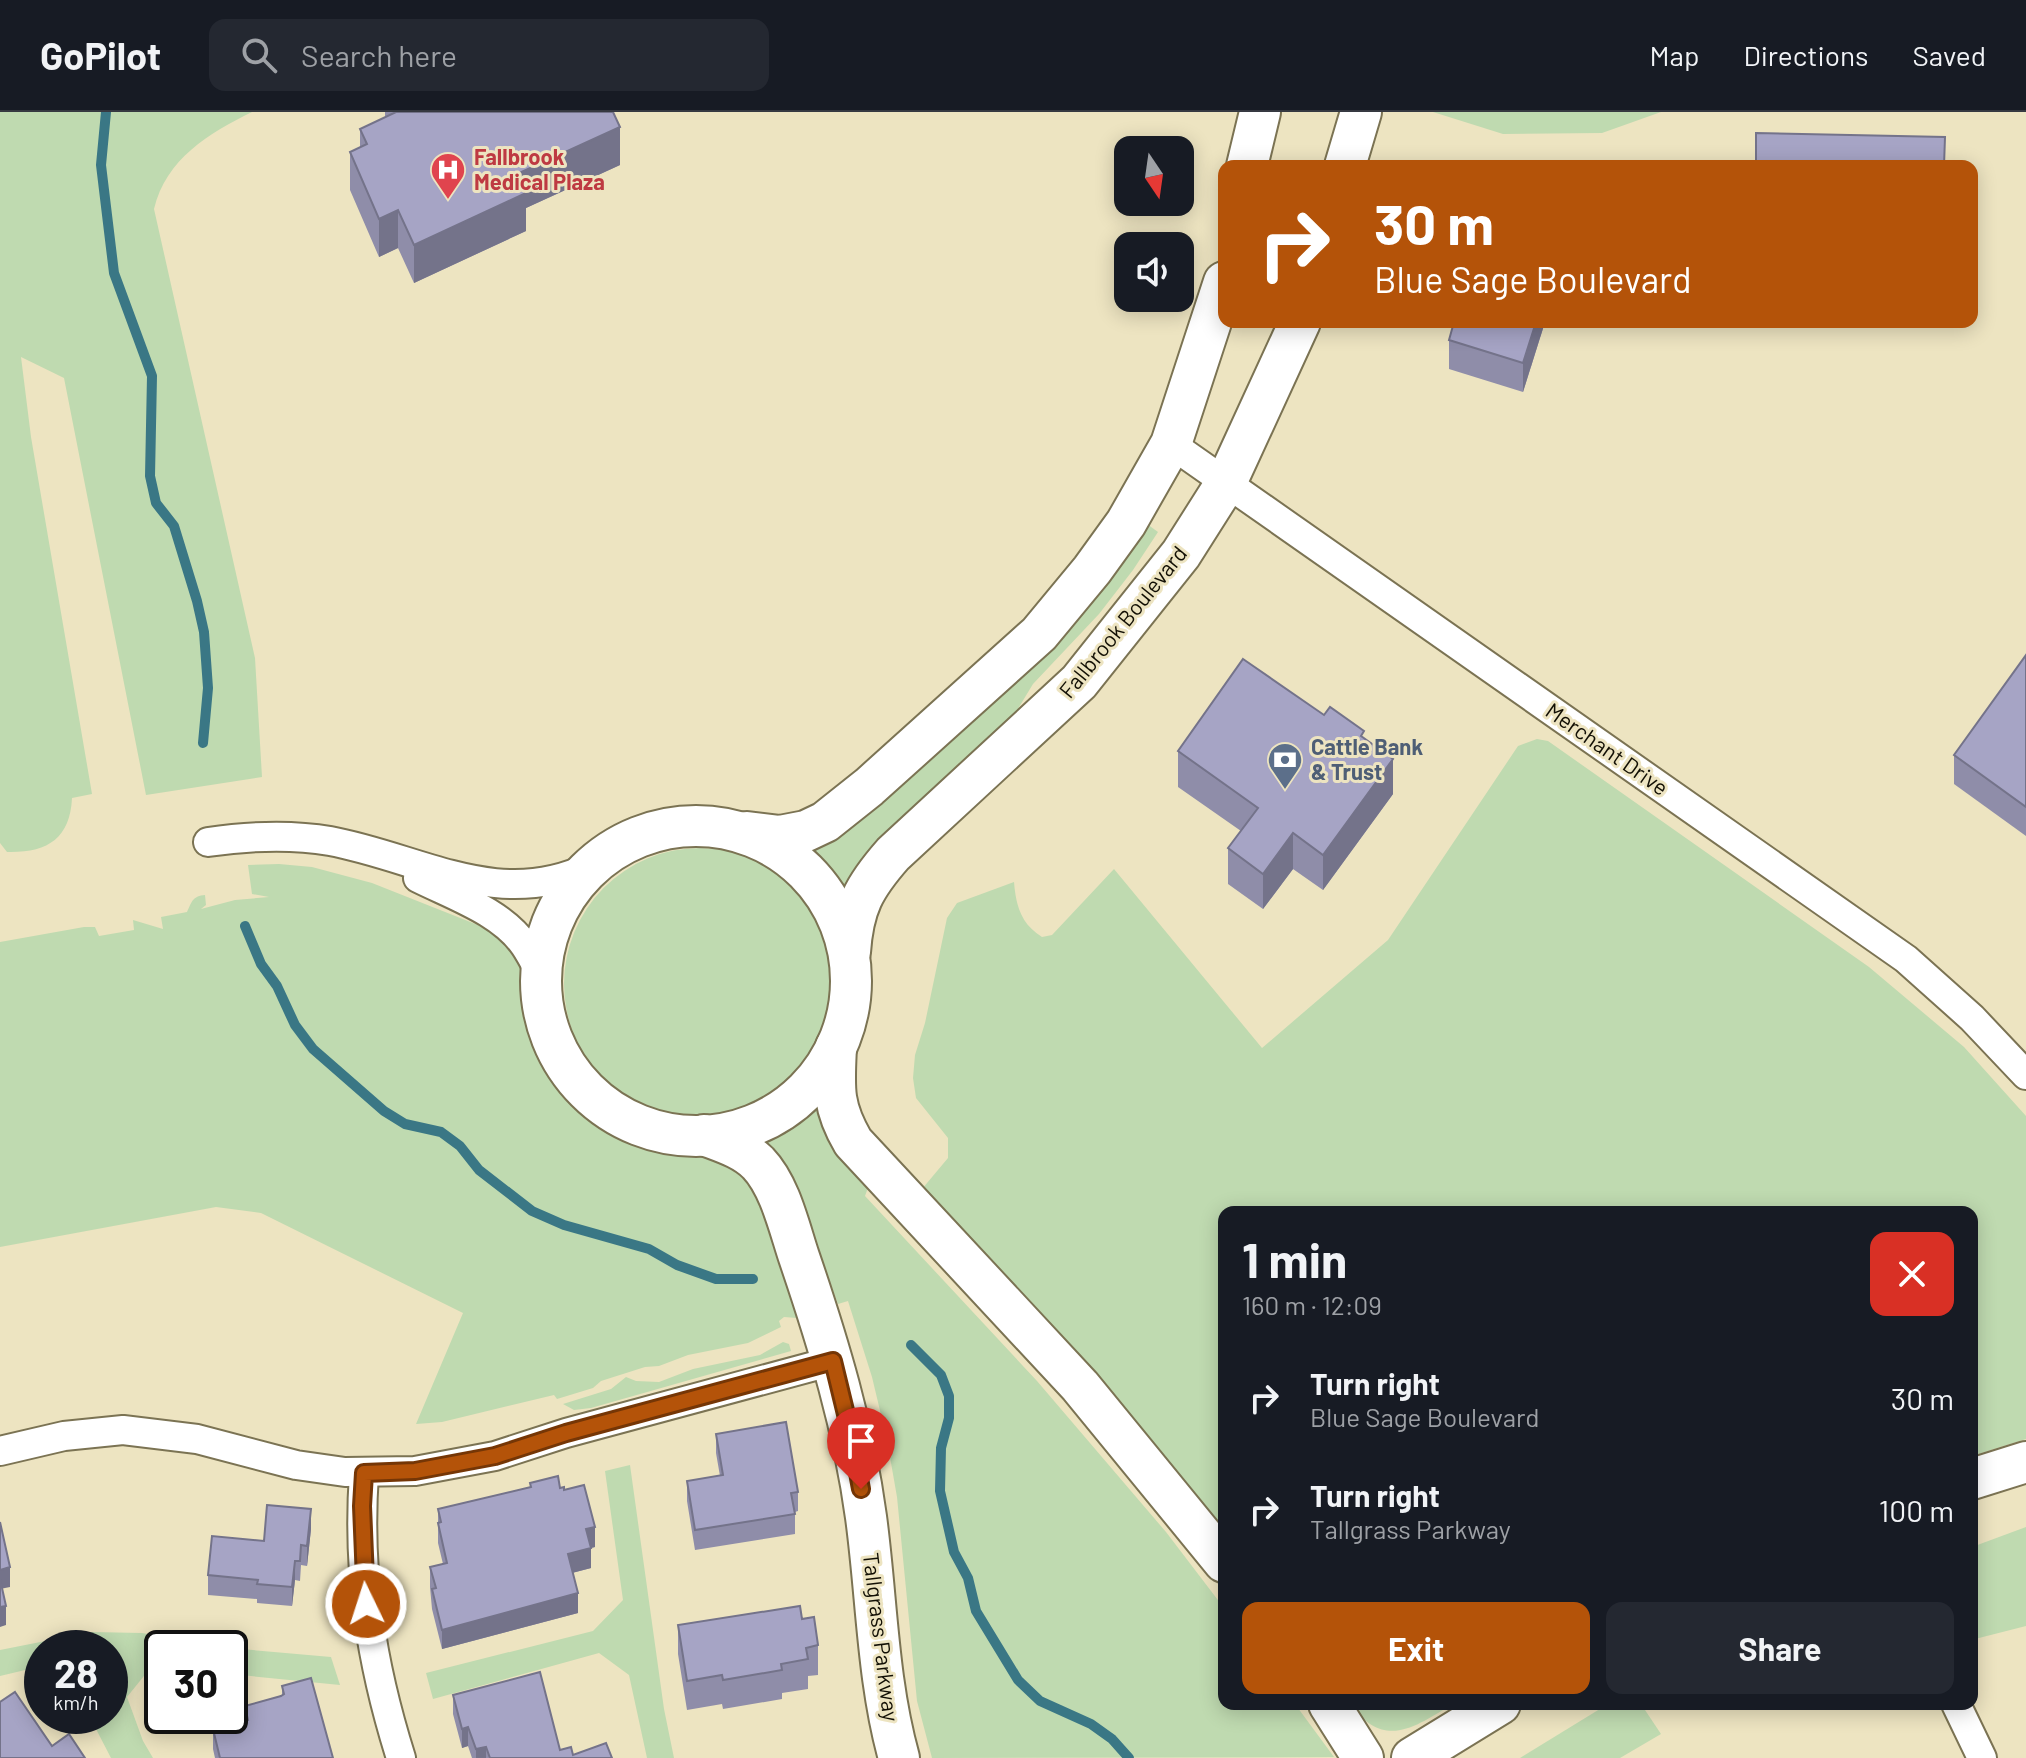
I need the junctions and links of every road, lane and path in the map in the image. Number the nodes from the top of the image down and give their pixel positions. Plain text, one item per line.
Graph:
1 (1260, 112) edge
2 (1361, 112) edge
3 (1248, 160) edge
4 (1347, 160) edge
5 (1218, 300) edge
6 (1297, 328) edge
7 (1171, 444) junction
8 (1226, 483) junction
9 (724, 828) junction
10 (208, 842) dead end
11 (352, 846) junction
12 (590, 867) junction
13 (850, 960) junction
14 (541, 974) junction
15 (836, 1047) junction
16 (2026, 1075) edge
17 (704, 1135) junction
18 (833, 1361) junction
19 (0, 1451) edge
20 (2026, 1462) edge
21 (364, 1473) junction
22 (1978, 1477) edge
23 (1218, 1555) edge
24 (1333, 1710) edge
25 (1490, 1710) edge
26 (1959, 1710) edge
27 (401, 1758) edge
28 (899, 1758) edge
29 (1363, 1758) edge
30 (1412, 1758) edge
31 (1982, 1758) edge

1 - 3 street
2 - 4 street
5 - 7 street
6 - 8 street, Fallbrook Boulevard
7 - 8 street, Merchant Drive
7 - 9 street
8 - 13 street, Fallbrook Boulevard
8 - 16 street, Merchant Drive
9 - 12 street
9 - 13 street
10 - 11 street
11 - 12 street
11 - 14 street
12 - 14 street
13 - 15 street
14 - 17 street
15 - 17 street
15 - 23 street
17 - 18 street, Tallgrass Parkway
18 - 21 street
18 - 28 street, Tallgrass Parkway
19 - 21 street
20 - 22 street
21 - 27 street
24 - 29 street
25 - 30 street
26 - 31 street

